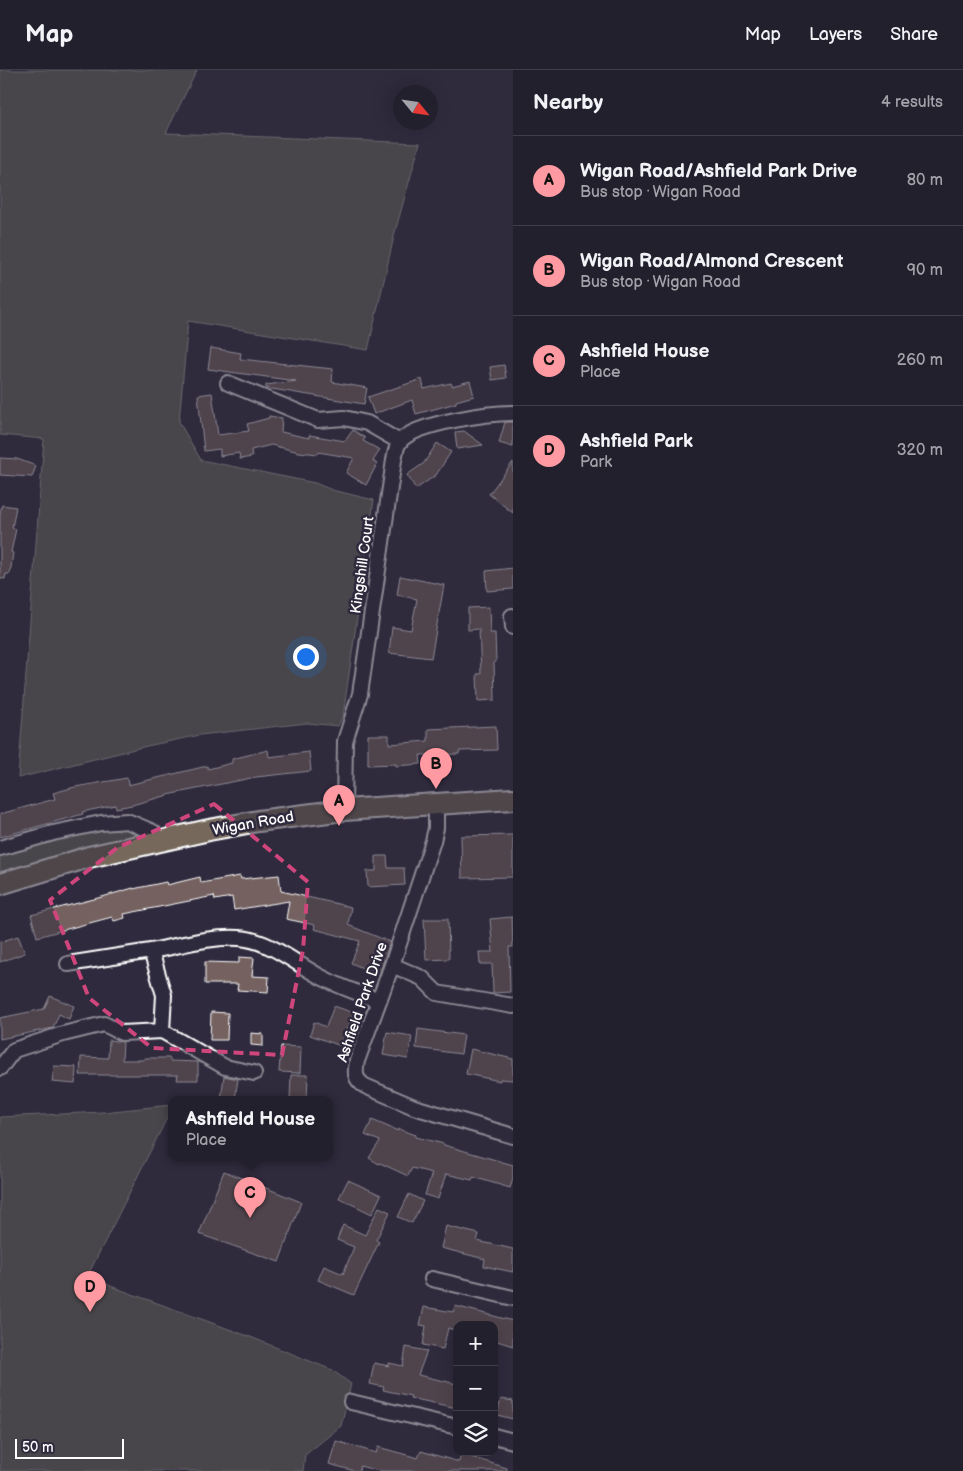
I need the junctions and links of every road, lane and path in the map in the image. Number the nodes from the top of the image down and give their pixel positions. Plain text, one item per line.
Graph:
1 (228, 383) dead end
2 (513, 413) edge
3 (400, 442) junction
4 (513, 799) edge
5 (436, 804) junction
6 (344, 810) junction
7 (160, 841) junction
8 (0, 848) edge
9 (0, 884) edge
10 (151, 951) junction
11 (68, 964) dead end
12 (392, 965) junction
13 (379, 1001) junction
14 (513, 1006) edge
15 (162, 1031) junction
16 (0, 1068) edge
17 (254, 1072) dead end
18 (513, 1136) edge
19 (432, 1279) dead end
20 (513, 1298) edge
21 (351, 1402) dead end
22 (453, 1426) edge
23 (498, 1437) edge
24 (513, 1441) edge

1 - 3 street
2 - 3 street
3 - 6 street, Kingshill Court
4 - 5 highway, Wigan Road
5 - 6 highway, Wigan Road
5 - 12 street, Ashfield Park Drive
6 - 7 highway, Wigan Road
7 - 8 street
7 - 9 highway, Wigan Road
10 - 11 street
10 - 13 street
10 - 15 street
12 - 13 street, Ashfield Park Drive
12 - 14 street
13 - 18 street, Ashfield Park Drive
15 - 16 street
15 - 17 street
19 - 20 street
21 - 22 street
23 - 24 street

